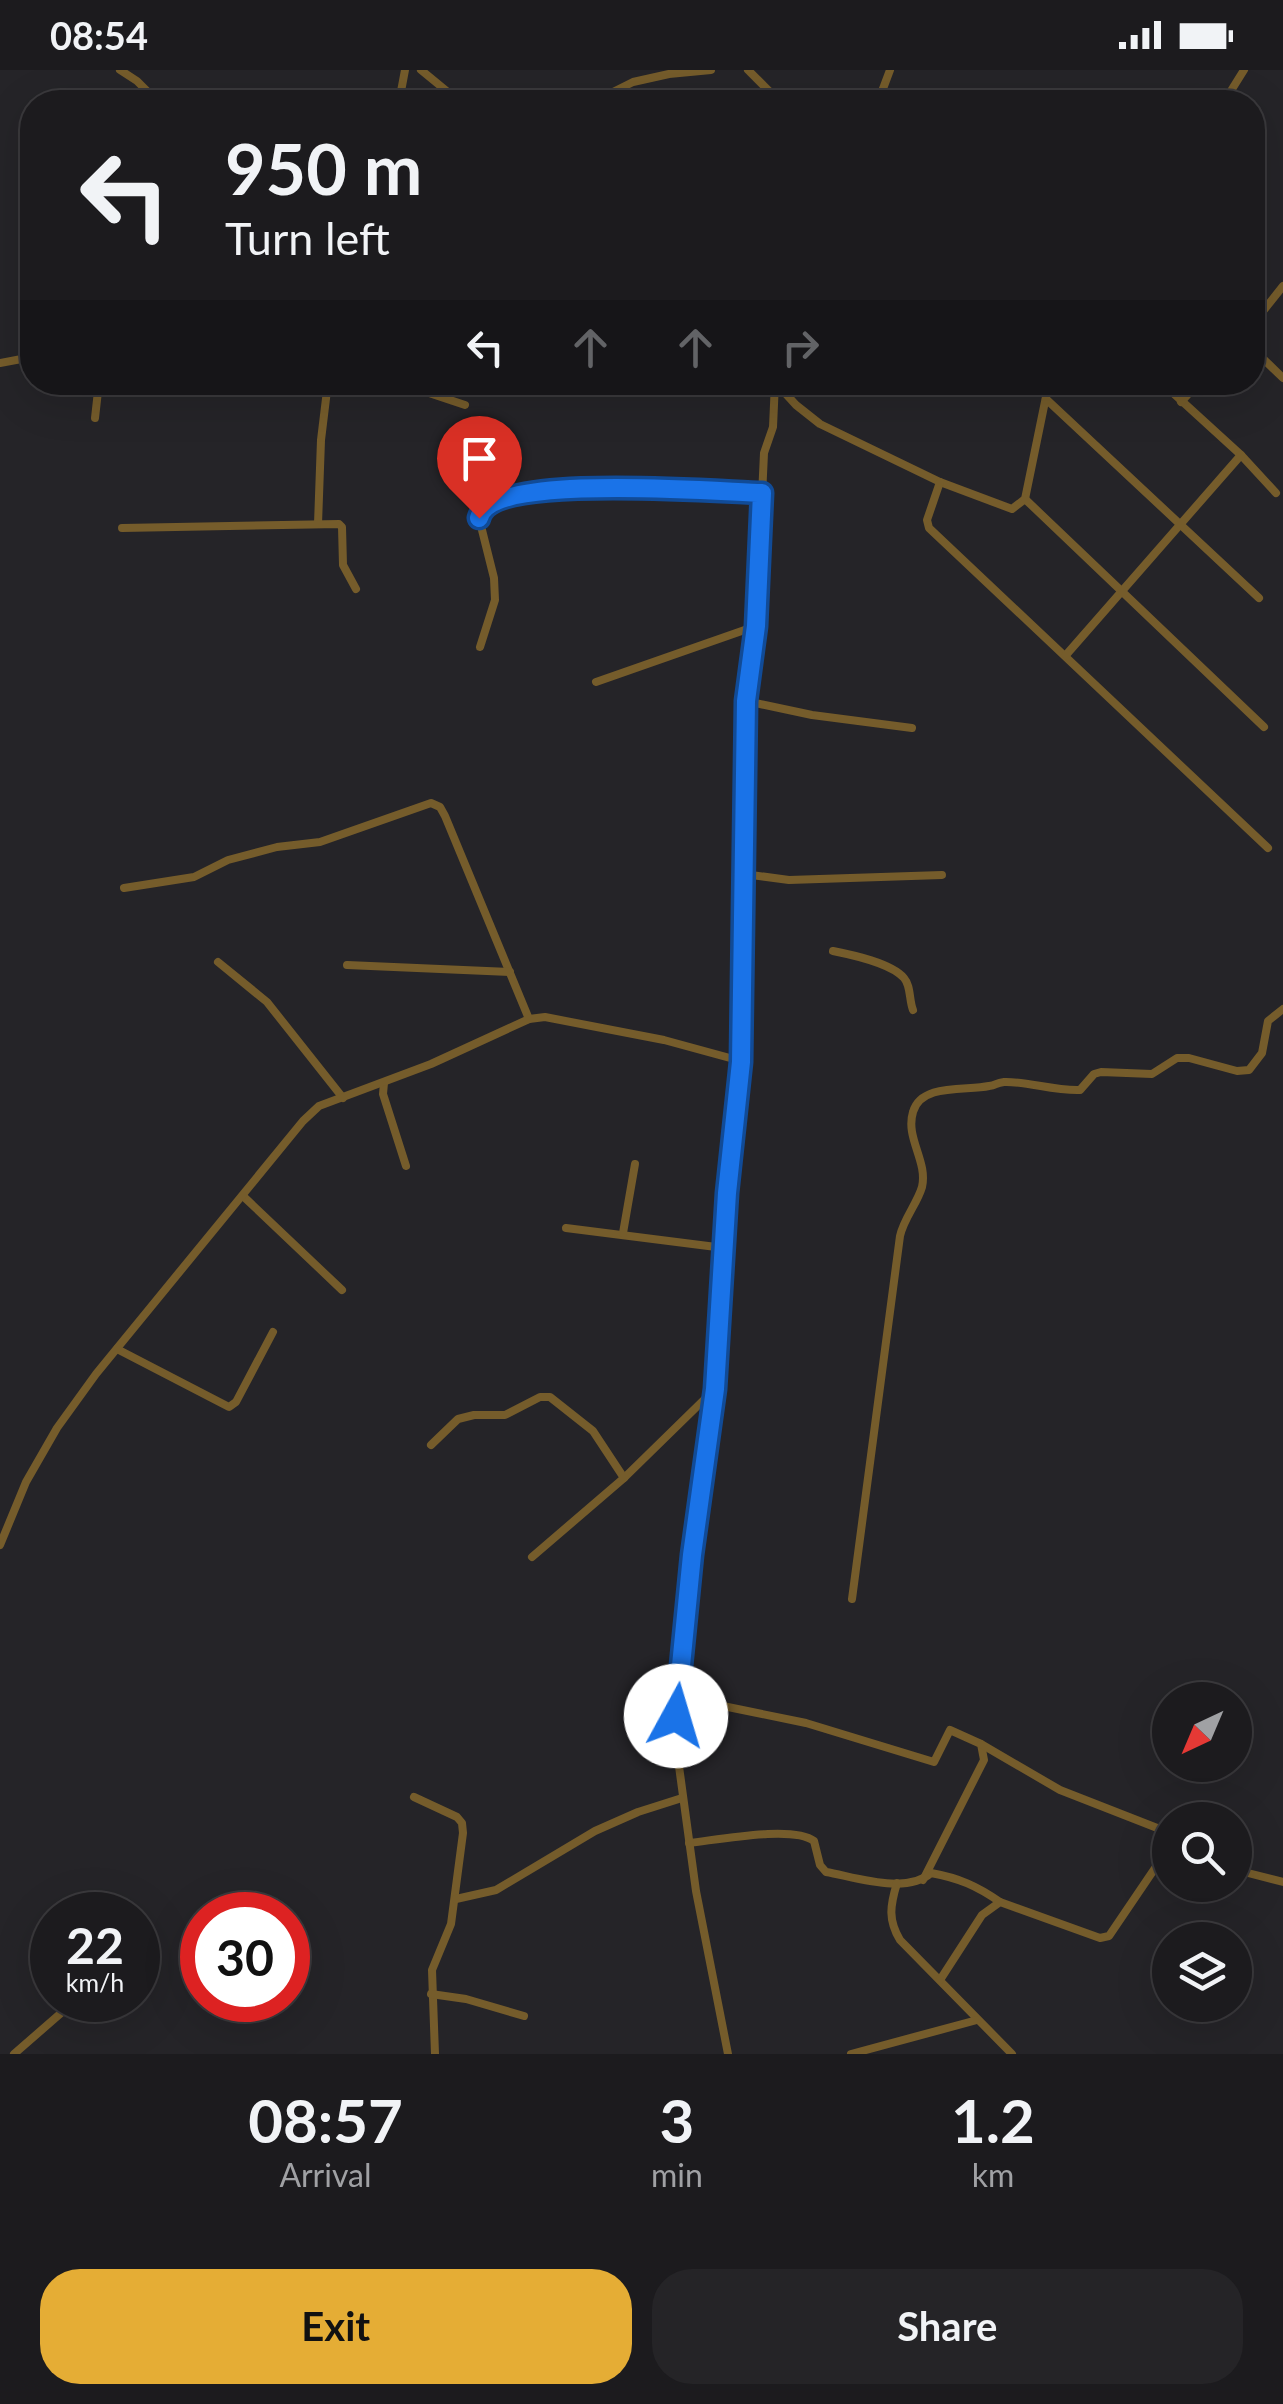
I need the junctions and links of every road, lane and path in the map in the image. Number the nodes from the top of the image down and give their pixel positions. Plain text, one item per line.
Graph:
1 (120, 70) edge
2 (421, 70) edge
3 (711, 70) edge
4 (748, 70) edge
5 (146, 90) edge
6 (445, 90) edge
7 (617, 90) edge
8 (768, 90) edge
9 (1283, 286) edge
10 (1265, 309) edge
11 (1265, 361) edge
12 (1283, 378) edge
13 (98, 395) edge
14 (326, 395) edge
15 (435, 395) edge
16 (774, 395) edge
17 (787, 395) edge
18 (1047, 395) edge
19 (1174, 395) edge
20 (1188, 395) edge
21 (1046, 399) junction
22 (1181, 402) junction
23 (465, 405) dead end
24 (95, 418) dead end
25 (1241, 455) junction
26 (940, 482) junction
27 (762, 493) junction
28 (1276, 493) dead end
29 (1025, 499) junction
30 (318, 524) junction
31 (1182, 525) junction
32 (122, 528) dead end
33 (356, 588) dead end
34 (1122, 590) junction
35 (1260, 598) dead end
36 (756, 626) junction
37 (480, 647) dead end
38 (1066, 656) junction
39 (596, 682) dead end
40 (746, 701) junction
41 (1264, 727) dead end
42 (912, 728) dead end
43 (1268, 848) dead end
44 (744, 874) junction
45 (942, 875) dead end
46 (124, 888) dead end
47 (833, 951) dead end
48 (218, 962) dead end
49 (348, 965) dead end
50 (510, 972) junction
51 (913, 1010) dead end
52 (1283, 1010) edge
53 (529, 1019) junction
54 (741, 1062) junction
55 (384, 1082) junction
56 (344, 1098) junction
57 (635, 1164) dead end
58 (406, 1166) dead end
59 (243, 1196) junction
60 (566, 1228) dead end
61 (623, 1234) junction
62 (724, 1248) junction
63 (342, 1290) dead end
64 (273, 1332) dead end
65 (117, 1349) junction
66 (715, 1389) junction
67 (431, 1444) dead end
68 (624, 1478) junction
69 (0, 1545) edge
70 (532, 1557) dead end
71 (852, 1599) dead end
72 (678, 1697) junction
73 (981, 1744) junction
74 (414, 1797) dead end
75 (682, 1798) junction
76 (1152, 1825) edge
77 (690, 1843) junction
78 (1252, 1872) edge
79 (1152, 1874) edge
80 (923, 1880) junction
81 (1283, 1882) edge
82 (896, 1883) junction
83 (456, 1899) junction
84 (1000, 1902) junction
85 (940, 1980) junction
86 (431, 1994) junction
87 (524, 2016) dead end
88 (977, 2020) junction
89 (51, 2022) edge
90 (14, 2054) edge
91 (436, 2054) edge
92 (728, 2054) edge
93 (851, 2054) edge
94 (1012, 2054) edge

1 - 5 street
2 - 6 street
3 - 7 street
4 - 8 street
9 - 10 street
11 - 12 street
13 - 24 street
14 - 30 street
15 - 23 street
16 - 27 street
17 - 26 street
18 - 21 street
19 - 22 street
20 - 22 street
21 - 29 street
21 - 31 street
22 - 25 street
25 - 28 street
25 - 31 street
26 - 29 street
26 - 38 street
27 - 36 street
27 - 37 street
29 - 34 street
30 - 32 street
30 - 33 street
31 - 34 street
31 - 35 street
34 - 38 street
34 - 41 street
36 - 39 street
36 - 40 street
38 - 43 street
40 - 42 street
40 - 44 street
44 - 45 street
44 - 54 street
46 - 50 street
47 - 51 street
48 - 56 street
49 - 50 street
50 - 53 street
52 - 71 street
53 - 54 street
53 - 55 street
54 - 62 street
55 - 56 street
55 - 58 street
56 - 59 street
57 - 61 street
59 - 63 street
59 - 65 street
60 - 61 street
61 - 62 street
62 - 66 street
64 - 65 street
65 - 69 street
66 - 68 street
66 - 72 street
67 - 68 street
68 - 70 street
72 - 73 street
72 - 75 street
73 - 76 street
73 - 80 street
74 - 83 street
75 - 77 street
75 - 83 street
77 - 82 street
77 - 92 street
78 - 81 street
79 - 84 street
80 - 82 street
80 - 84 street
82 - 85 street
83 - 86 street
84 - 85 street
85 - 88 street
86 - 87 street
86 - 91 street
88 - 93 street
88 - 94 street
89 - 90 street

